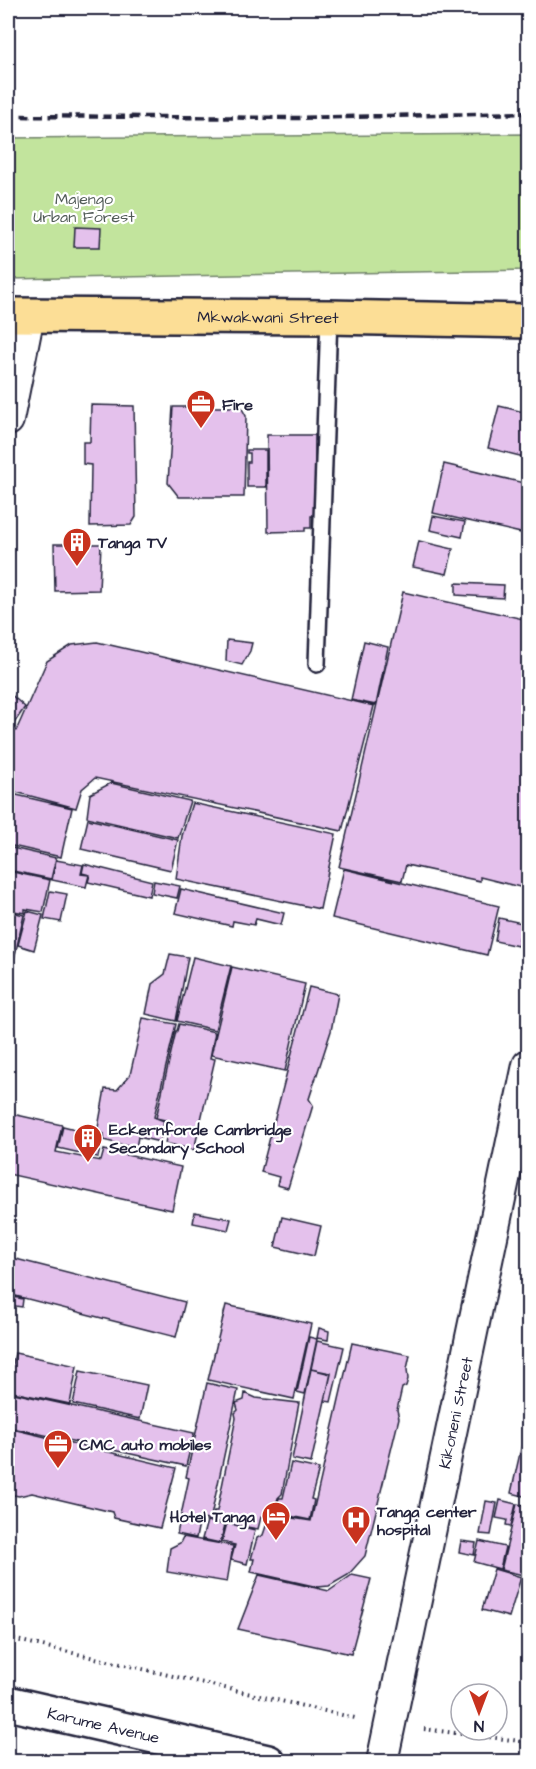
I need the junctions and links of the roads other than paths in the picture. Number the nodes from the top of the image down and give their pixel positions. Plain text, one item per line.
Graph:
1 (18, 315) edge
2 (329, 316) junction
3 (528, 321) edge
4 (8, 420) edge
5 (317, 664) dead end
6 (528, 1065) edge
7 (8, 1703) edge
8 (268, 1761) edge
9 (382, 1761) edge

1 - 2 main road, Mkwakwani Street
1 - 4 street
2 - 3 main road, Mkwakwani Street
2 - 5 lane
6 - 9 street, Kikoneni Street
7 - 8 main road, Karume Avenue

